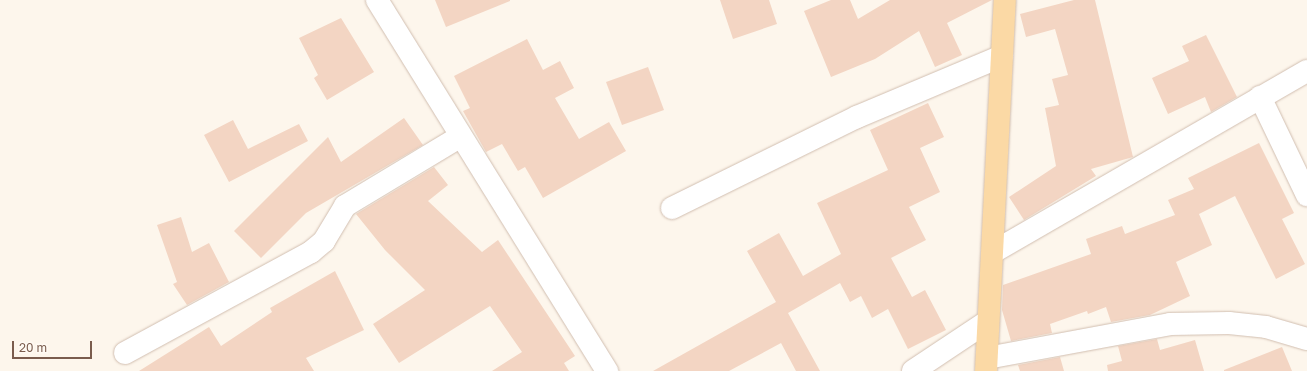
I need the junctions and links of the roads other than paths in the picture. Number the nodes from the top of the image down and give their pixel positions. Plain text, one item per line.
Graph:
1 (377, 0) edge
2 (1005, 0) edge
3 (1002, 56) junction
4 (1307, 70) edge
5 (1260, 97) junction
6 (461, 136) junction
7 (1307, 195) edge
8 (672, 208) dead end
9 (995, 251) junction
10 (988, 321) junction
11 (1307, 339) edge
12 (125, 353) dead end
13 (986, 365) edge
14 (607, 371) edge
15 (913, 371) edge

1 - 6 street
2 - 3 main road
3 - 8 street
3 - 9 main road
4 - 5 street
5 - 7 street
5 - 9 street
6 - 12 street
6 - 14 street
9 - 10 main road
10 - 13 main road
10 - 15 street
11 - 13 street

